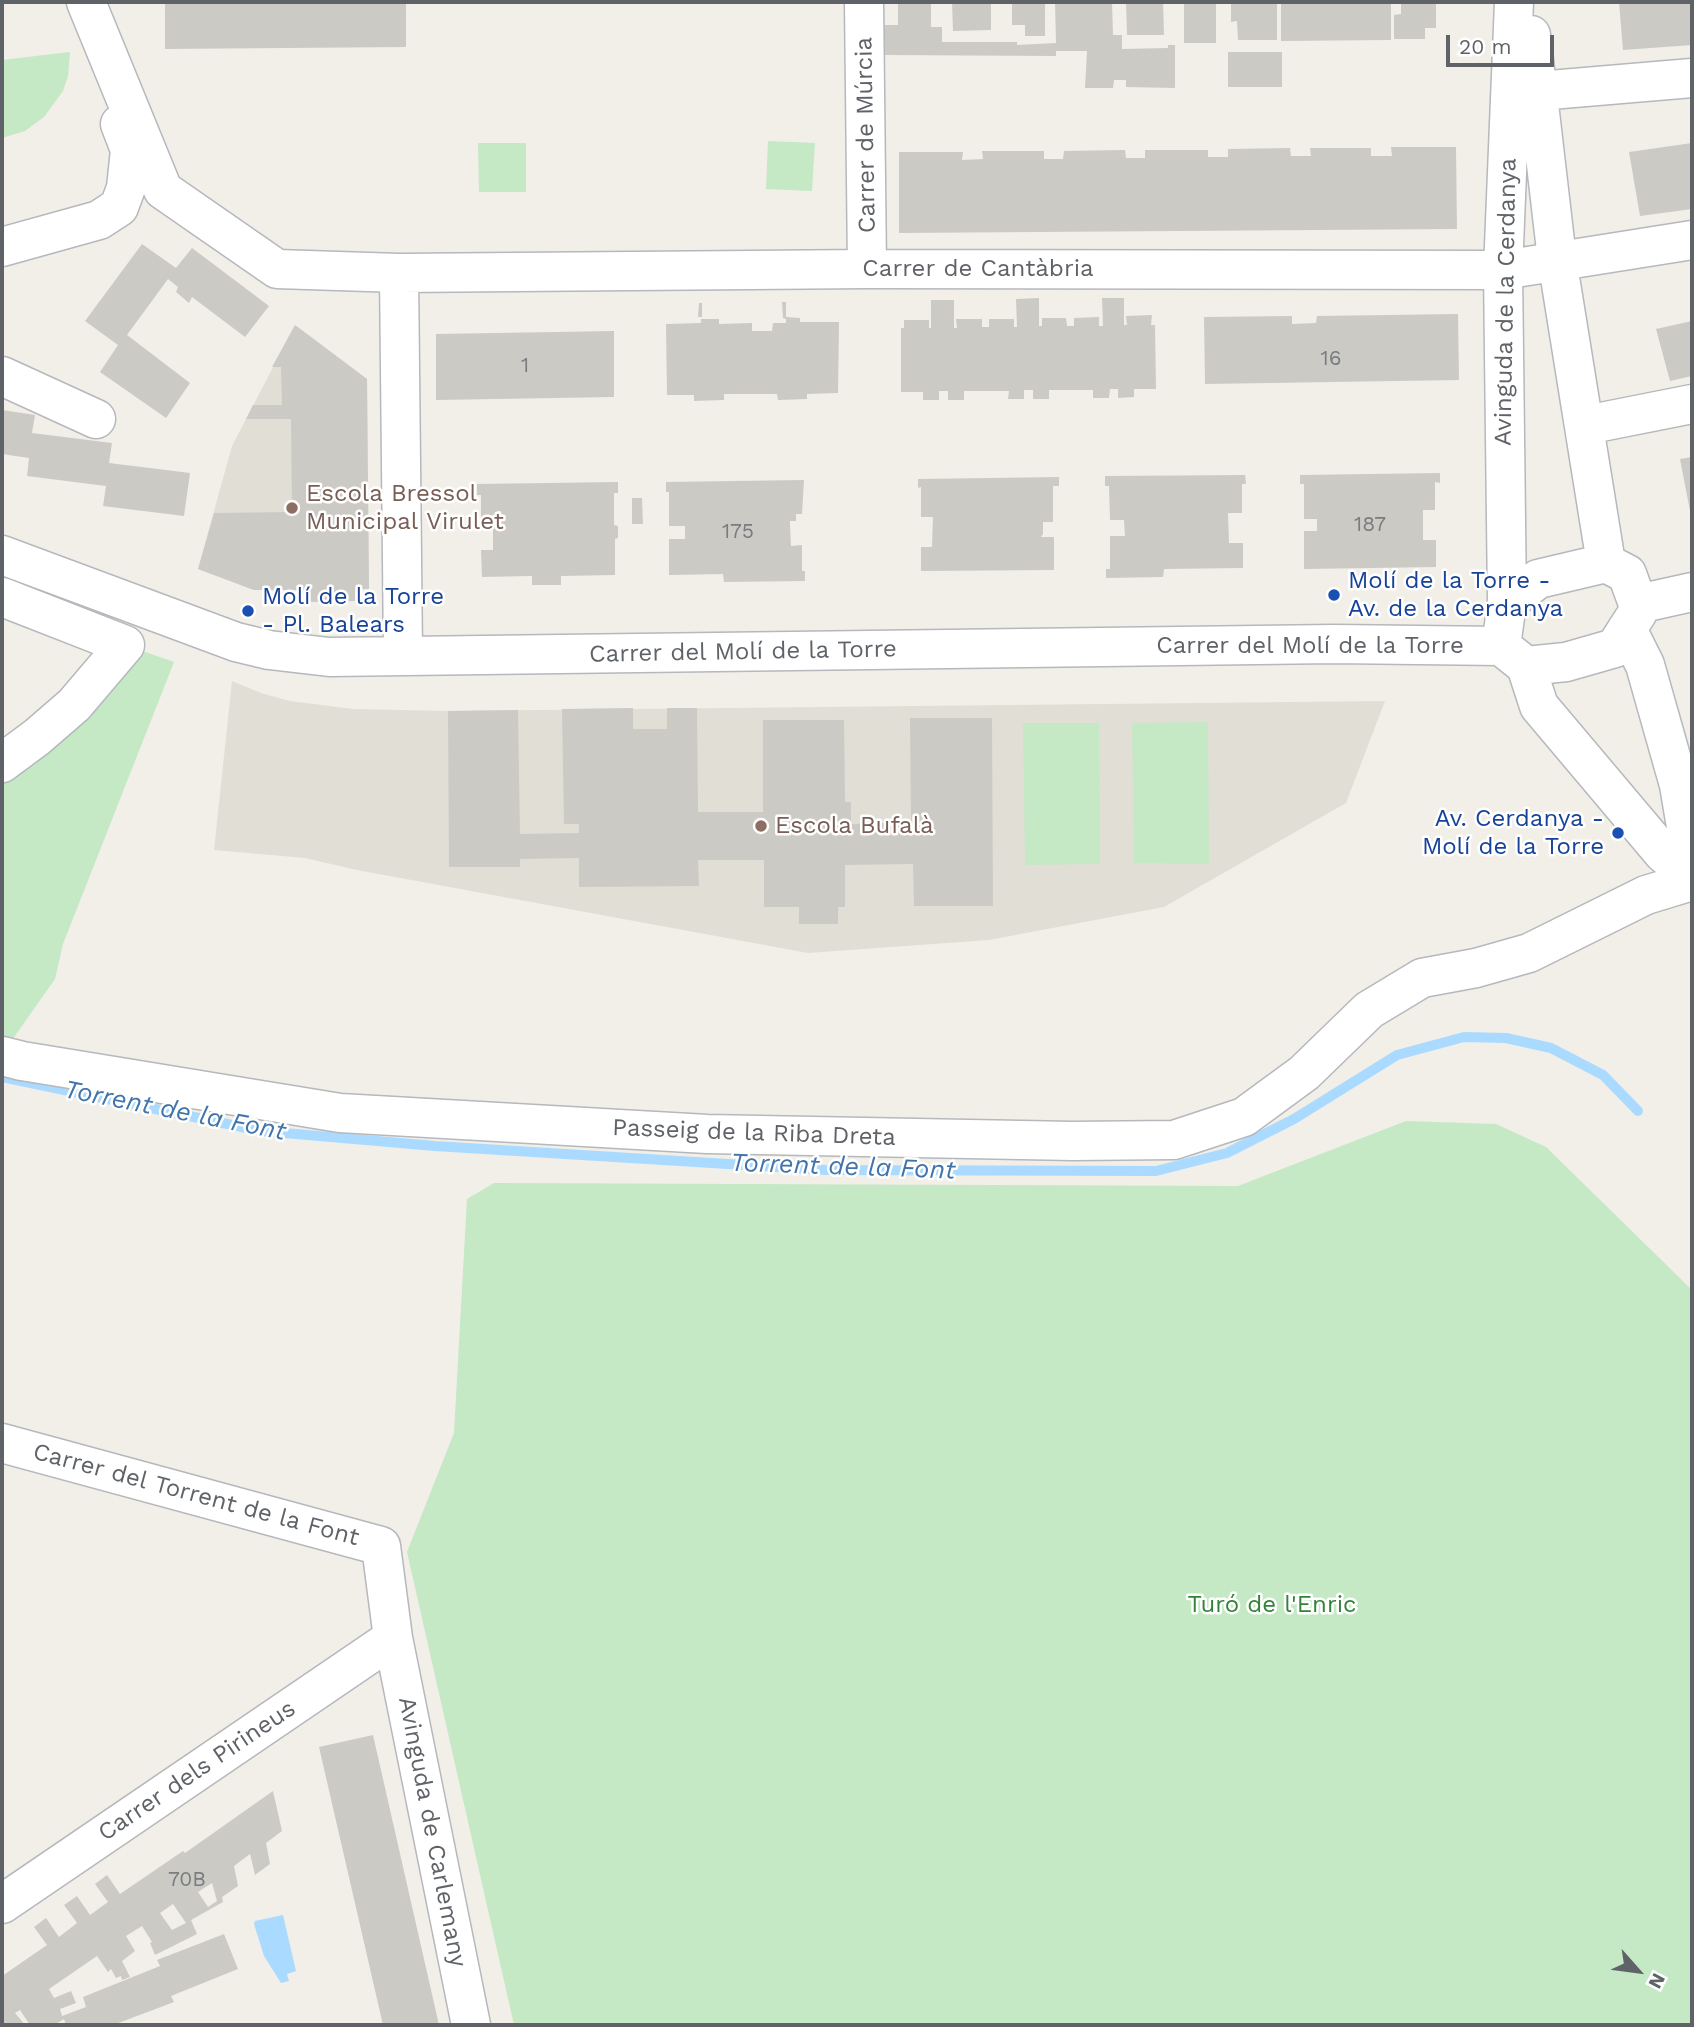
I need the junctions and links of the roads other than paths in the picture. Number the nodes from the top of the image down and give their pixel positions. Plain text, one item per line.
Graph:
1 (72, 2) edge
2 (86, 2) edge
3 (864, 2) edge
4 (1514, 2) edge
5 (1527, 2) edge
6 (1692, 78) edge
7 (1538, 91) junction
8 (163, 190) junction
9 (1692, 240) edge
10 (2, 247) edge
11 (1557, 260) junction
12 (2, 264) edge
13 (867, 269) junction
14 (1503, 270) junction
15 (399, 274) junction
16 (2, 376) edge
17 (1692, 404) edge
18 (96, 419) dead end
19 (1586, 425) junction
20 (2, 555) edge
21 (1606, 563) junction
22 (1692, 592) edge
23 (2, 597) edge
24 (1507, 603) junction
25 (1632, 617) junction
26 (402, 655) junction
27 (1513, 656) junction
28 (2, 763) edge
29 (1692, 862) edge
30 (1692, 879) edge
31 (2, 1056) edge
32 (2, 1443) edge
33 (393, 1638) junction
34 (2, 1904) edge
35 (471, 2025) edge

1 - 10 street
2 - 8 street
3 - 13 street, Carrer de Múrcia
4 - 14 street, Avinguda de la Cerdanya
5 - 7 street, Avinguda de la Cerdanya
6 - 7 street
7 - 11 street, Avinguda de la Cerdanya
8 - 12 street
8 - 15 street, Carrer de Cantàbria
9 - 11 street, Carrer de Cantàbria
11 - 14 street, Carrer de Cantàbria
11 - 19 street, Avinguda de la Cerdanya
13 - 14 street, Carrer de Cantàbria
13 - 15 street, Carrer de Cantàbria
14 - 24 street, Avinguda de la Cerdanya
15 - 26 street
16 - 18 street
17 - 19 street
19 - 21 street, Avinguda de la Cerdanya
20 - 26 street, Carrer del Molí de la Torre
21 - 24 street
21 - 25 street
22 - 25 street
23 - 28 street
24 - 27 street
25 - 27 street
25 - 29 street
26 - 27 street, Carrer del Molí de la Torre
27 - 30 street
30 - 31 street, Passeig de la Riba Dreta
32 - 33 street, Carrer del Torrent de la Font
33 - 34 street, Carrer dels Pirineus
33 - 35 street, Avinguda de Carlemany

